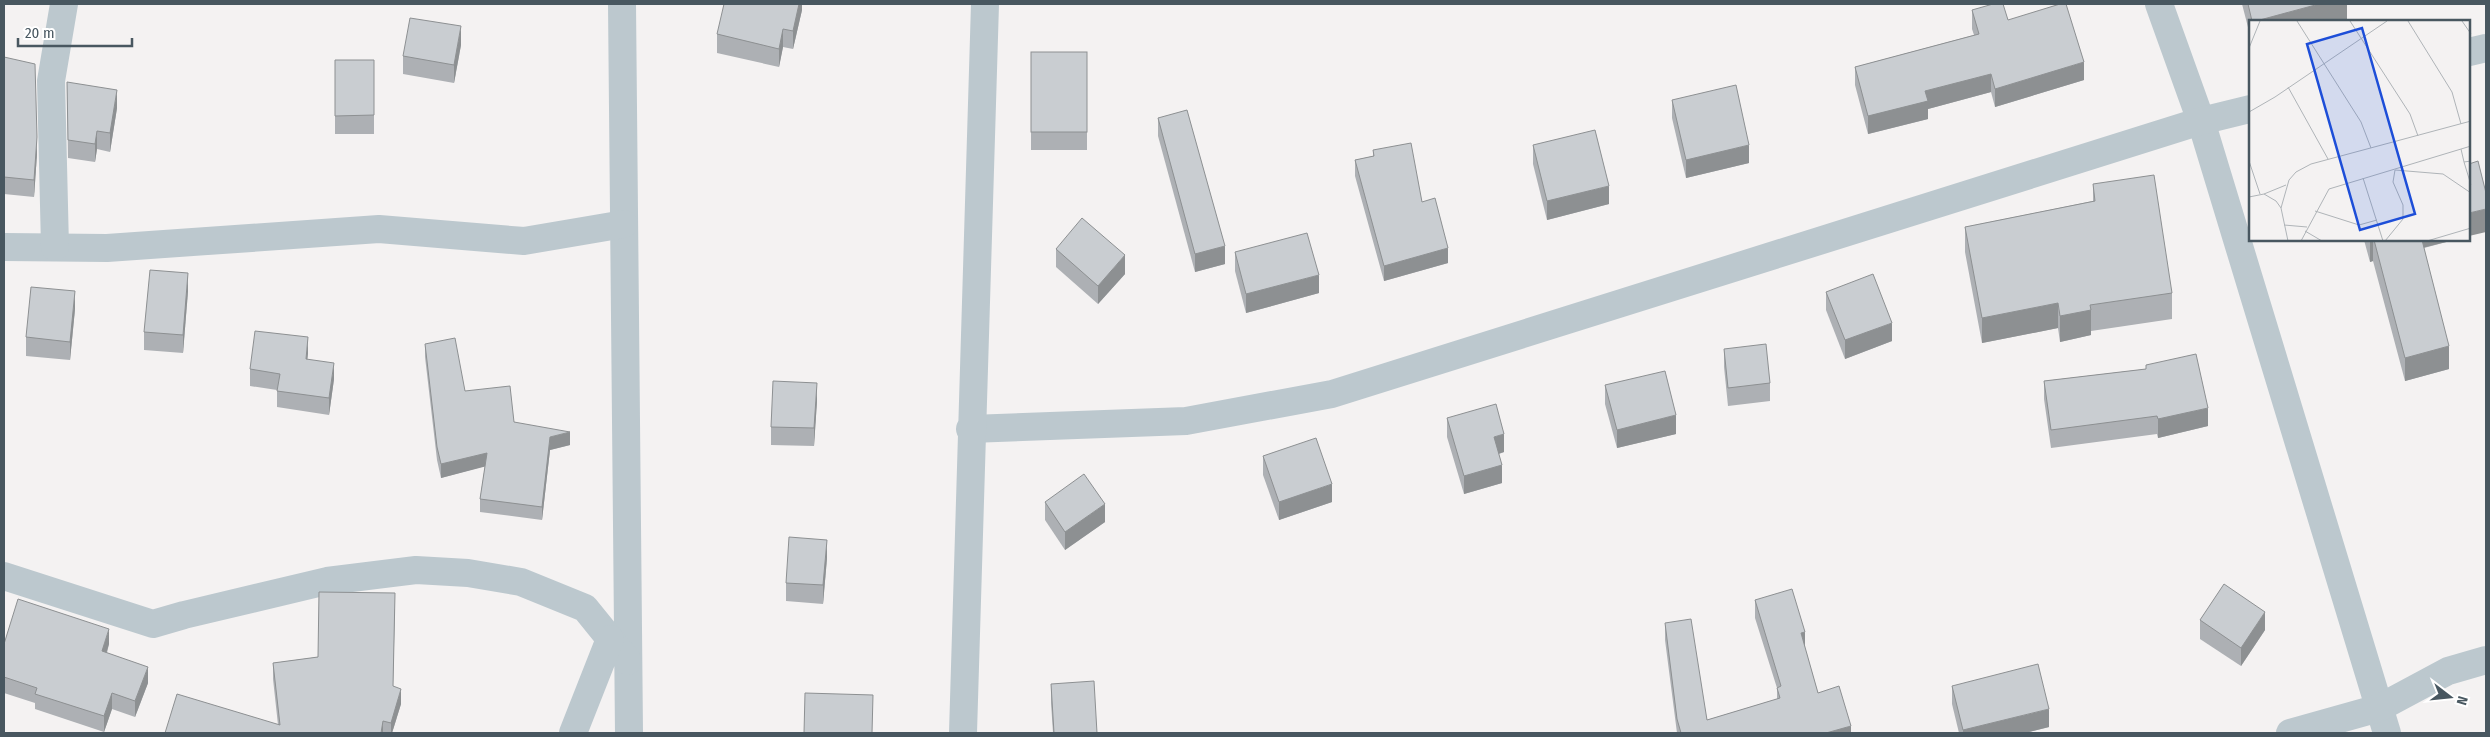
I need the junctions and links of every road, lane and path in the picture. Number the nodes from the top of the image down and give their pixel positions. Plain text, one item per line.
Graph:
1 (64, 4) edge
2 (622, 4) edge
3 (985, 4) edge
4 (2160, 4) edge
5 (2486, 48) edge
6 (2470, 52) edge
7 (2249, 109) edge
8 (2200, 122) junction
9 (624, 224) junction
10 (4, 247) edge
11 (54, 247) junction
12 (970, 429) junction
13 (4, 576) edge
14 (610, 639) junction
15 (2486, 660) edge
16 (628, 661) junction
17 (2383, 721) edge
18 (573, 733) edge
19 (629, 733) edge
20 (963, 733) edge
21 (2290, 733) edge

1 - 11 street
2 - 9 street
3 - 12 street
4 - 8 street
5 - 6 street
7 - 8 street
8 - 12 street
8 - 17 street
9 - 11 street
9 - 16 street
10 - 11 street
12 - 20 street
13 - 14 street
14 - 16 street
14 - 18 street
15 - 17 street
16 - 19 street
17 - 21 street

